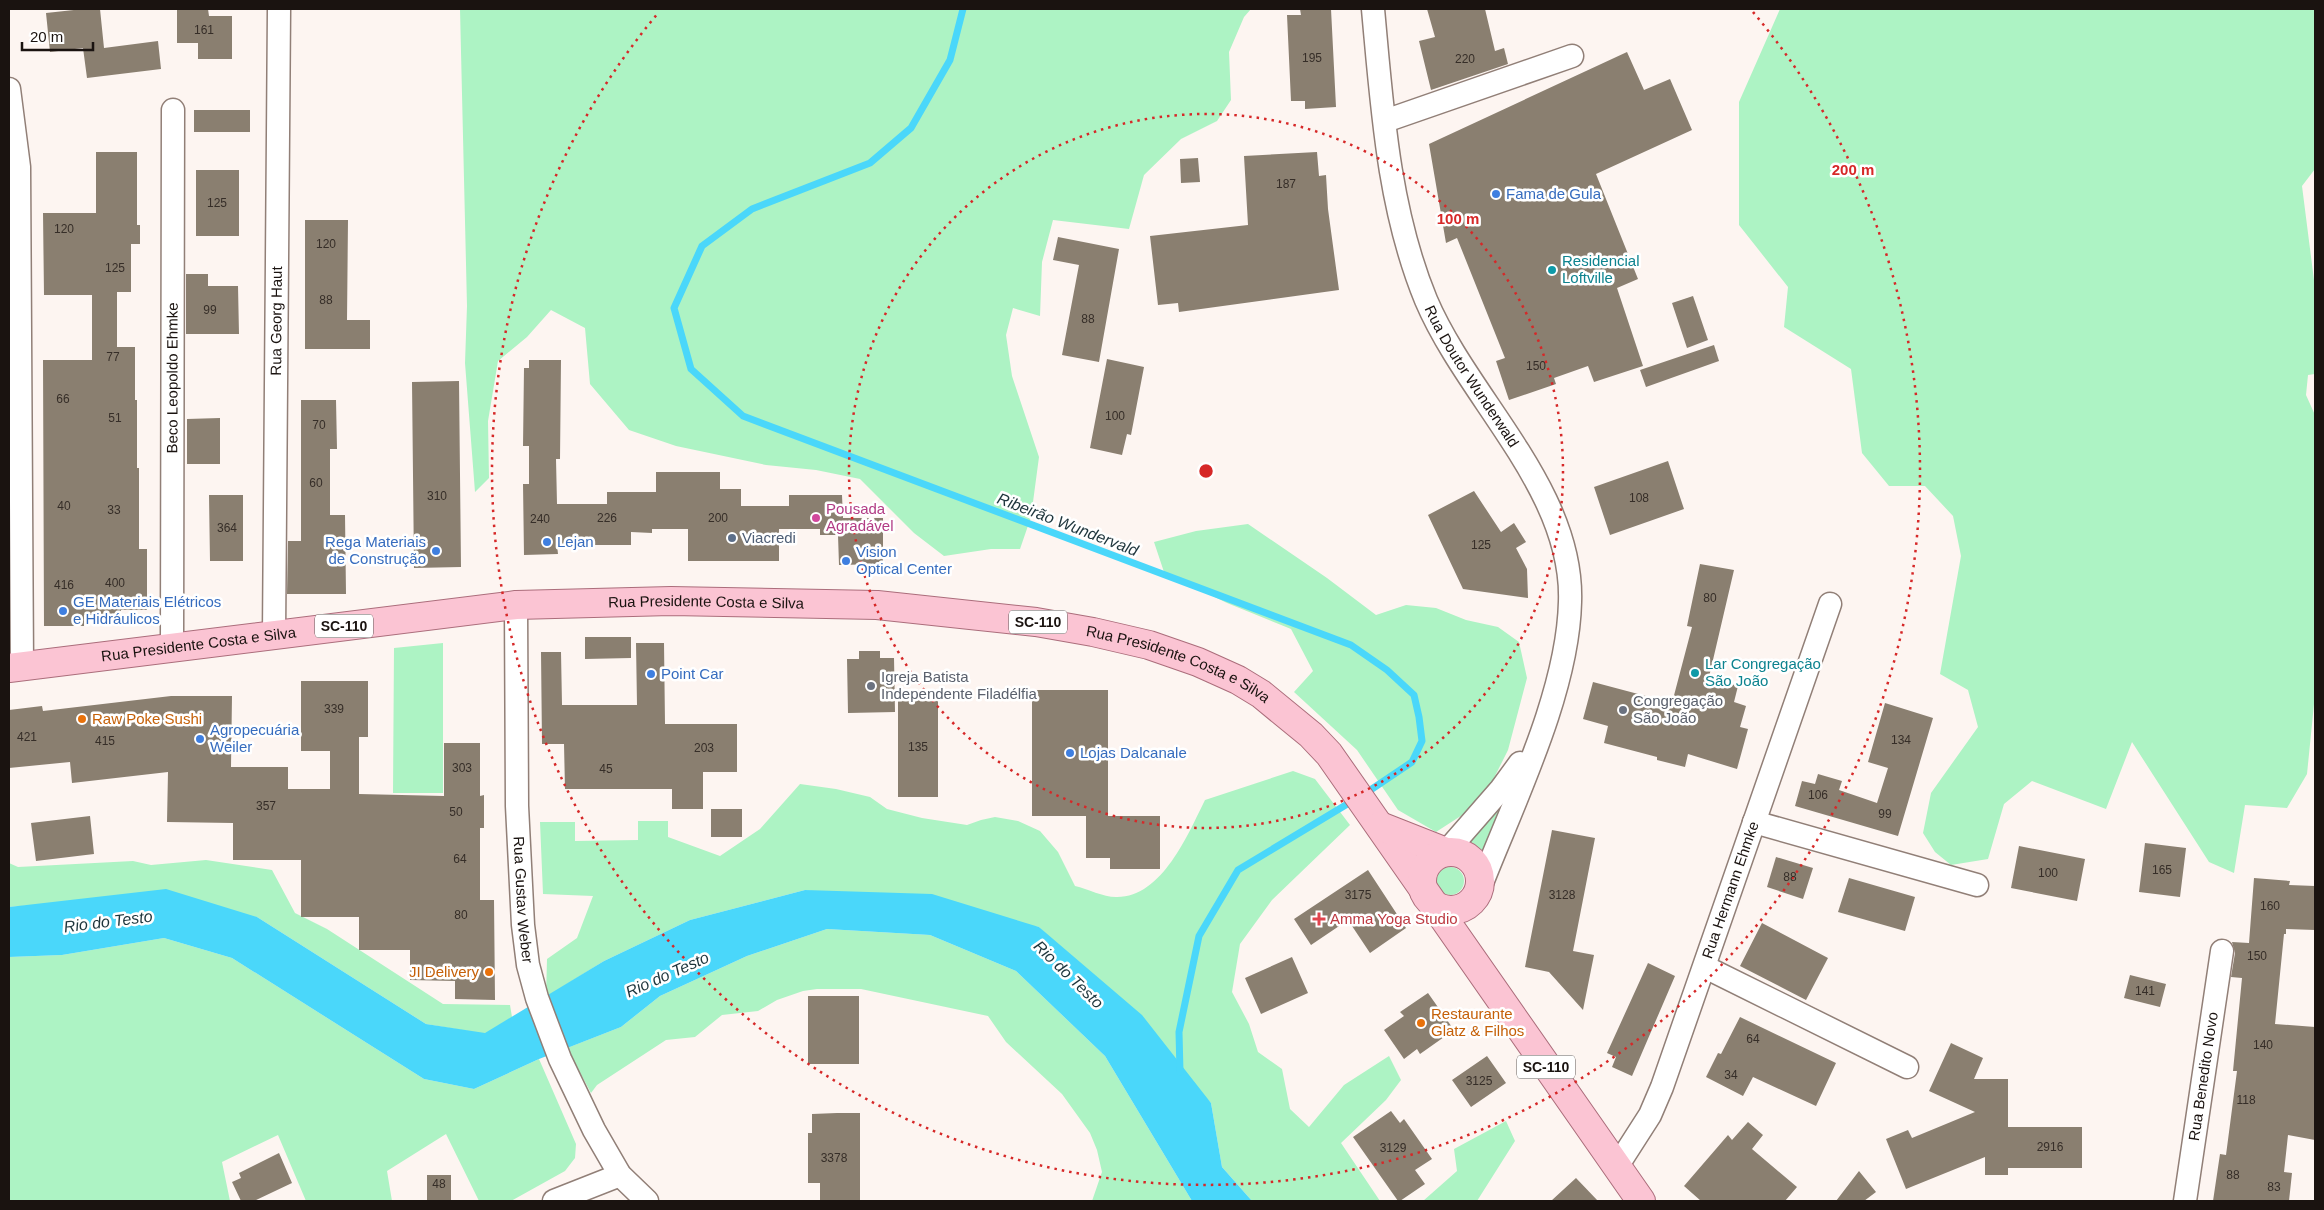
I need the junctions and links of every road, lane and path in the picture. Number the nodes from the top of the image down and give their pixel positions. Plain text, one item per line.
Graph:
1 (279, 9) edge
2 (1373, 9) edge
3 (1572, 56) dead end
4 (9, 89) edge
5 (173, 110) dead end
6 (1385, 121) junction
7 (1830, 604) dead end
8 (516, 605) junction
9 (274, 634) junction
10 (172, 647) junction
11 (15, 667) edge
12 (1540, 736) junction
13 (1367, 807) junction
14 (1754, 822) junction
15 (1446, 852) junction
16 (1977, 885) dead end
17 (1478, 892) junction
18 (1426, 896) junction
19 (2222, 952) dead end
20 (1476, 965) junction
21 (1705, 967) junction
22 (1907, 1067) dead end
23 (1616, 1168) junction
24 (620, 1175) junction
25 (554, 1201) edge
26 (647, 1201) edge
27 (1641, 1201) edge
28 (2185, 1201) edge

1 - 9 street, Rua Georg Haut
2 - 6 street, Rua Doutor Wunderwald
3 - 6 street
4 - 11 street
5 - 10 street, Beco Leopoldo Ehmke
6 - 12 street, Rua Doutor Wunderwald
7 - 14 street, Rua Hermann Ehmke
8 - 9 main road, Rua Presidente Costa e Silva / SC-110
8 - 13 main road, Rua Presidente Costa e Silva / SC-110
8 - 24 street, Rua Gustav Weber
9 - 10 main road, Rua Presidente Costa e Silva / SC-110
10 - 11 main road, Rua Presidente Costa e Silva / SC-110
12 - 15 street, Rua Doutor Wunderwald
12 - 17 street, Rua Doutor Wunderwald
13 - 15 main road
13 - 18 main road, SC-110
14 - 16 street
14 - 21 street, Rua Hermann Ehmke
15 - 17 main road
15 - 18 main road
17 - 18 main road
17 - 20 main road
18 - 20 main road, SC-110
19 - 28 street, Rua Benedito Novo
20 - 23 main road, SC-110
21 - 22 street
21 - 23 street, Rua Hermann Ehmke
23 - 27 main road, SC-110
24 - 25 street
24 - 26 street, Rua Gustav Weber

